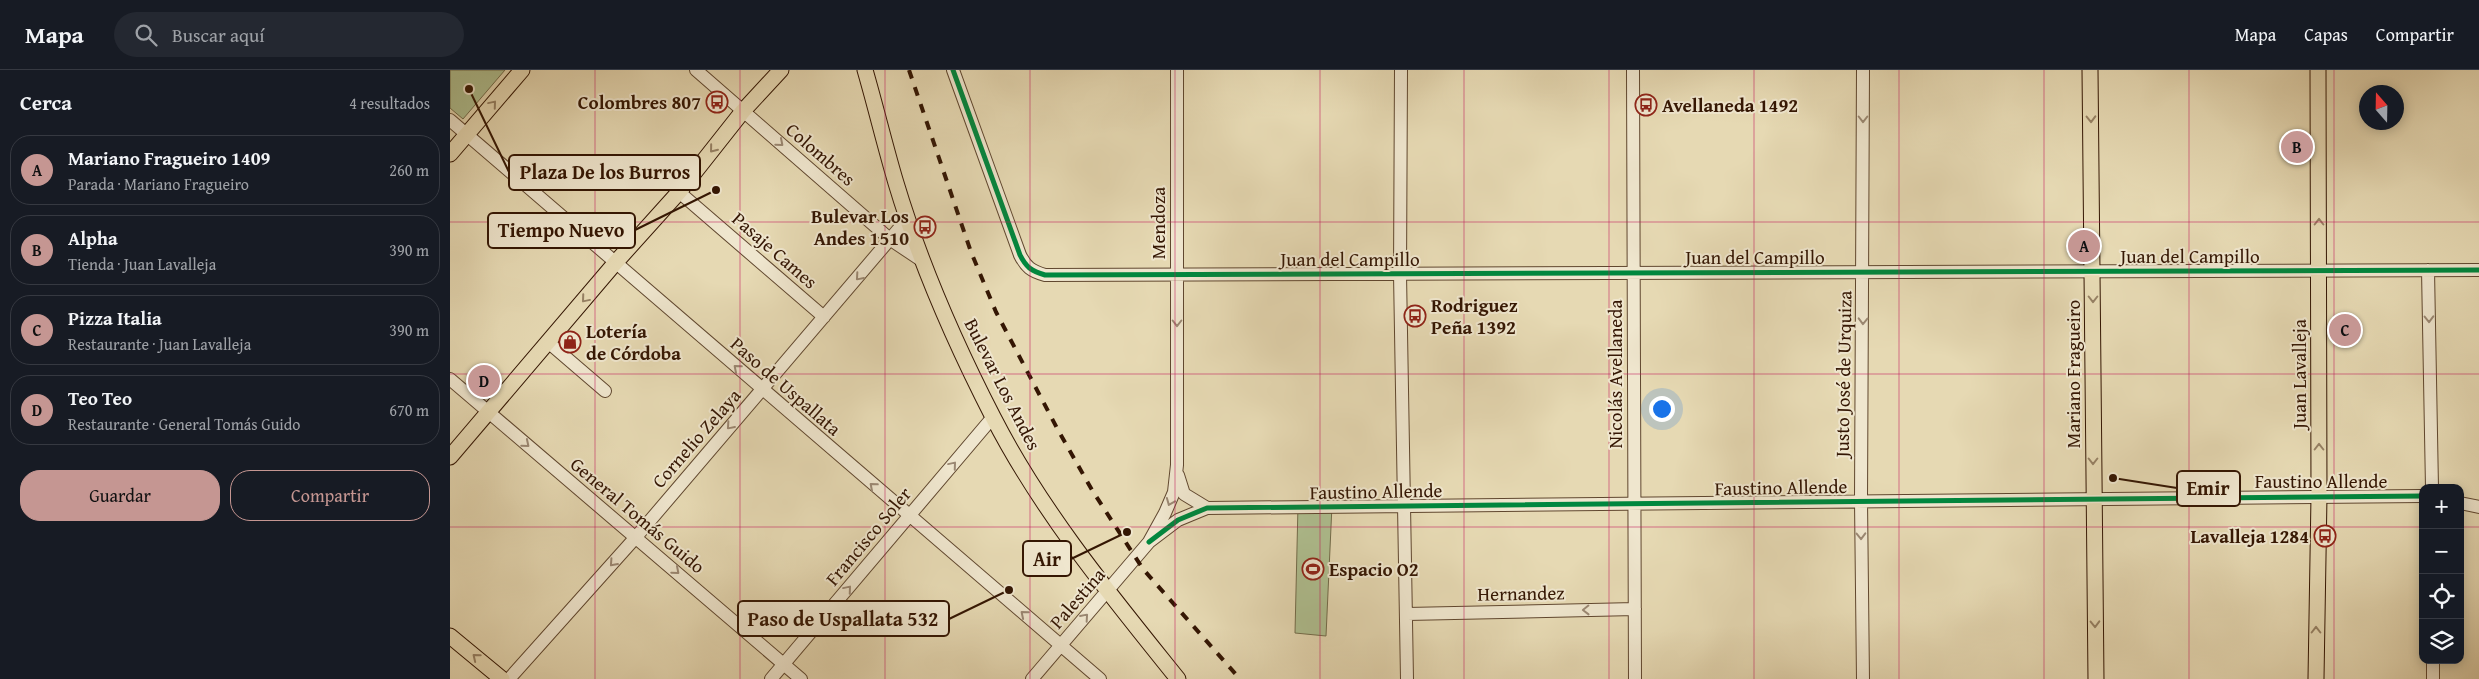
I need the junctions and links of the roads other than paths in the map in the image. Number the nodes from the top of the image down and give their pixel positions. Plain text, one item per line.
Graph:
1 (522, 70) edge
2 (696, 70) edge
3 (781, 70) edge
4 (865, 70) edge
5 (953, 70) edge
6 (1177, 70) edge
7 (1401, 70) edge
8 (1633, 70) edge
9 (1863, 70) edge
10 (2090, 70) edge
11 (2318, 70) edge
12 (744, 111) junction
13 (450, 120) edge
14 (467, 135) junction
15 (450, 154) edge
16 (679, 192) junction
17 (908, 218) junction
18 (891, 240) junction
19 (616, 262) junction
20 (924, 262) junction
21 (2319, 270) junction
22 (2428, 270) junction
23 (2479, 270) edge
24 (2094, 271) junction
25 (1863, 272) junction
26 (1634, 273) junction
27 (1176, 274) junction
28 (1400, 274) junction
29 (824, 317) junction
30 (548, 342) junction
31 (450, 379) edge
32 (761, 390) junction
33 (605, 391) dead end
34 (488, 412) junction
35 (993, 417) junction
36 (450, 457) edge
37 (1176, 465) junction
38 (2432, 484) edge
39 (2319, 496) junction
40 (2419, 496) edge
41 (2092, 498) junction
42 (1861, 501) junction
43 (1633, 504) junction
44 (2464, 504) edge
45 (1404, 505) junction
46 (2479, 507) edge
47 (1207, 508) junction
48 (909, 517) junction
49 (636, 537) junction
50 (1149, 542) junction
51 (1109, 590) junction
52 (1635, 609) junction
53 (1407, 614) junction
54 (450, 636) edge
55 (1061, 645) junction
56 (784, 664) junction
57 (2433, 664) edge
58 (502, 679) edge
59 (509, 679) edge
60 (771, 679) edge
61 (802, 679) edge
62 (1032, 679) edge
63 (1100, 679) edge
64 (1178, 679) edge
65 (1407, 679) edge
66 (1635, 679) edge
67 (1863, 679) edge
68 (2096, 679) edge
69 (2316, 679) edge
70 (2433, 679) edge

14 -> 1 main road
2 - 12 street, Colombres
3 - 12 main road
4 - 17 main road, Bulevar Los Andes
5 - 27 street, Juan del Campillo
6 - 27 street, Mendoza
7 - 28 street
8 - 26 street, Nicolás Avellaneda
9 -> 25 street, Justo José de Urquiza
10 -> 24 main road, Mariano Fragueiro
21 -> 11 main road, Juan Lavalleja
12 -> 16 main road
12 -> 18 street, Colombres
13 - 14 street, Paso de Uspallata
14 - 15 main road
14 - 19 street, Paso de Uspallata
16 - 19 main road
16 - 29 street, Pasaje Cames
17 - 18 street, Cornelio Zelaya
17 - 20 main road, Bulevar Los Andes
18 - 20 street, Colombres
18 -> 29 street, Cornelio Zelaya
19 -> 30 main road
32 -> 19 street, Paso de Uspallata
20 - 35 main road, Bulevar Los Andes
21 - 22 street, Juan del Campillo
21 - 24 street, Juan del Campillo
39 -> 21 main road, Juan Lavalleja
22 - 23 street, Juan del Campillo
22 -> 38 street
24 - 25 street, Juan del Campillo
24 -> 41 main road, Mariano Fragueiro
25 - 26 street, Juan del Campillo
25 -> 42 street, Justo José de Urquiza
26 - 28 street, Juan del Campillo
26 - 43 street, Nicolás Avellaneda
27 - 28 street, Juan del Campillo
27 -> 37 street, Mendoza
28 - 45 street
29 - 32 street, Cornelio Zelaya
30 - 33 street
30 - 34 main road
31 - 34 street, General Tomás Guido
48 -> 32 street, Paso de Uspallata
32 -> 49 street, Cornelio Zelaya
34 - 36 main road
34 -> 49 street, General Tomás Guido
48 -> 35 street, Francisco Soler
35 - 51 main road, Bulevar Los Andes
37 - 47 street, Mendoza
37 -> 50 street, Mendoza
39 - 40 street, Faustino Allende
39 - 41 street, Faustino Allende
69 -> 39 main road, Juan Lavalleja
41 - 42 street, Faustino Allende
41 -> 68 main road, Mariano Fragueiro
42 - 43 street, Faustino Allende
42 -> 67 street, Justo José de Urquiza
43 - 45 street, Faustino Allende
43 - 52 street, Nicolás Avellaneda
44 - 46 street
45 - 47 street, Faustino Allende
45 - 53 street
47 - 50 street, Faustino Allende
55 -> 48 street, Paso de Uspallata
56 -> 48 street, Francisco Soler
49 -> 56 street, General Tomás Guido
49 -> 59 street, Cornelio Zelaya
50 - 51 street, Palestina
55 -> 51 street, Palestina
51 - 64 main road, Bulevar Los Andes
52 -> 53 street, Hernandez
52 - 66 street, Nicolás Avellaneda
53 - 65 street
58 -> 54 main road
55 - 62 street, Palestina
55 - 63 street, Paso de Uspallata
56 - 60 street, Francisco Soler
56 - 61 street, General Tomás Guido
57 - 70 street

